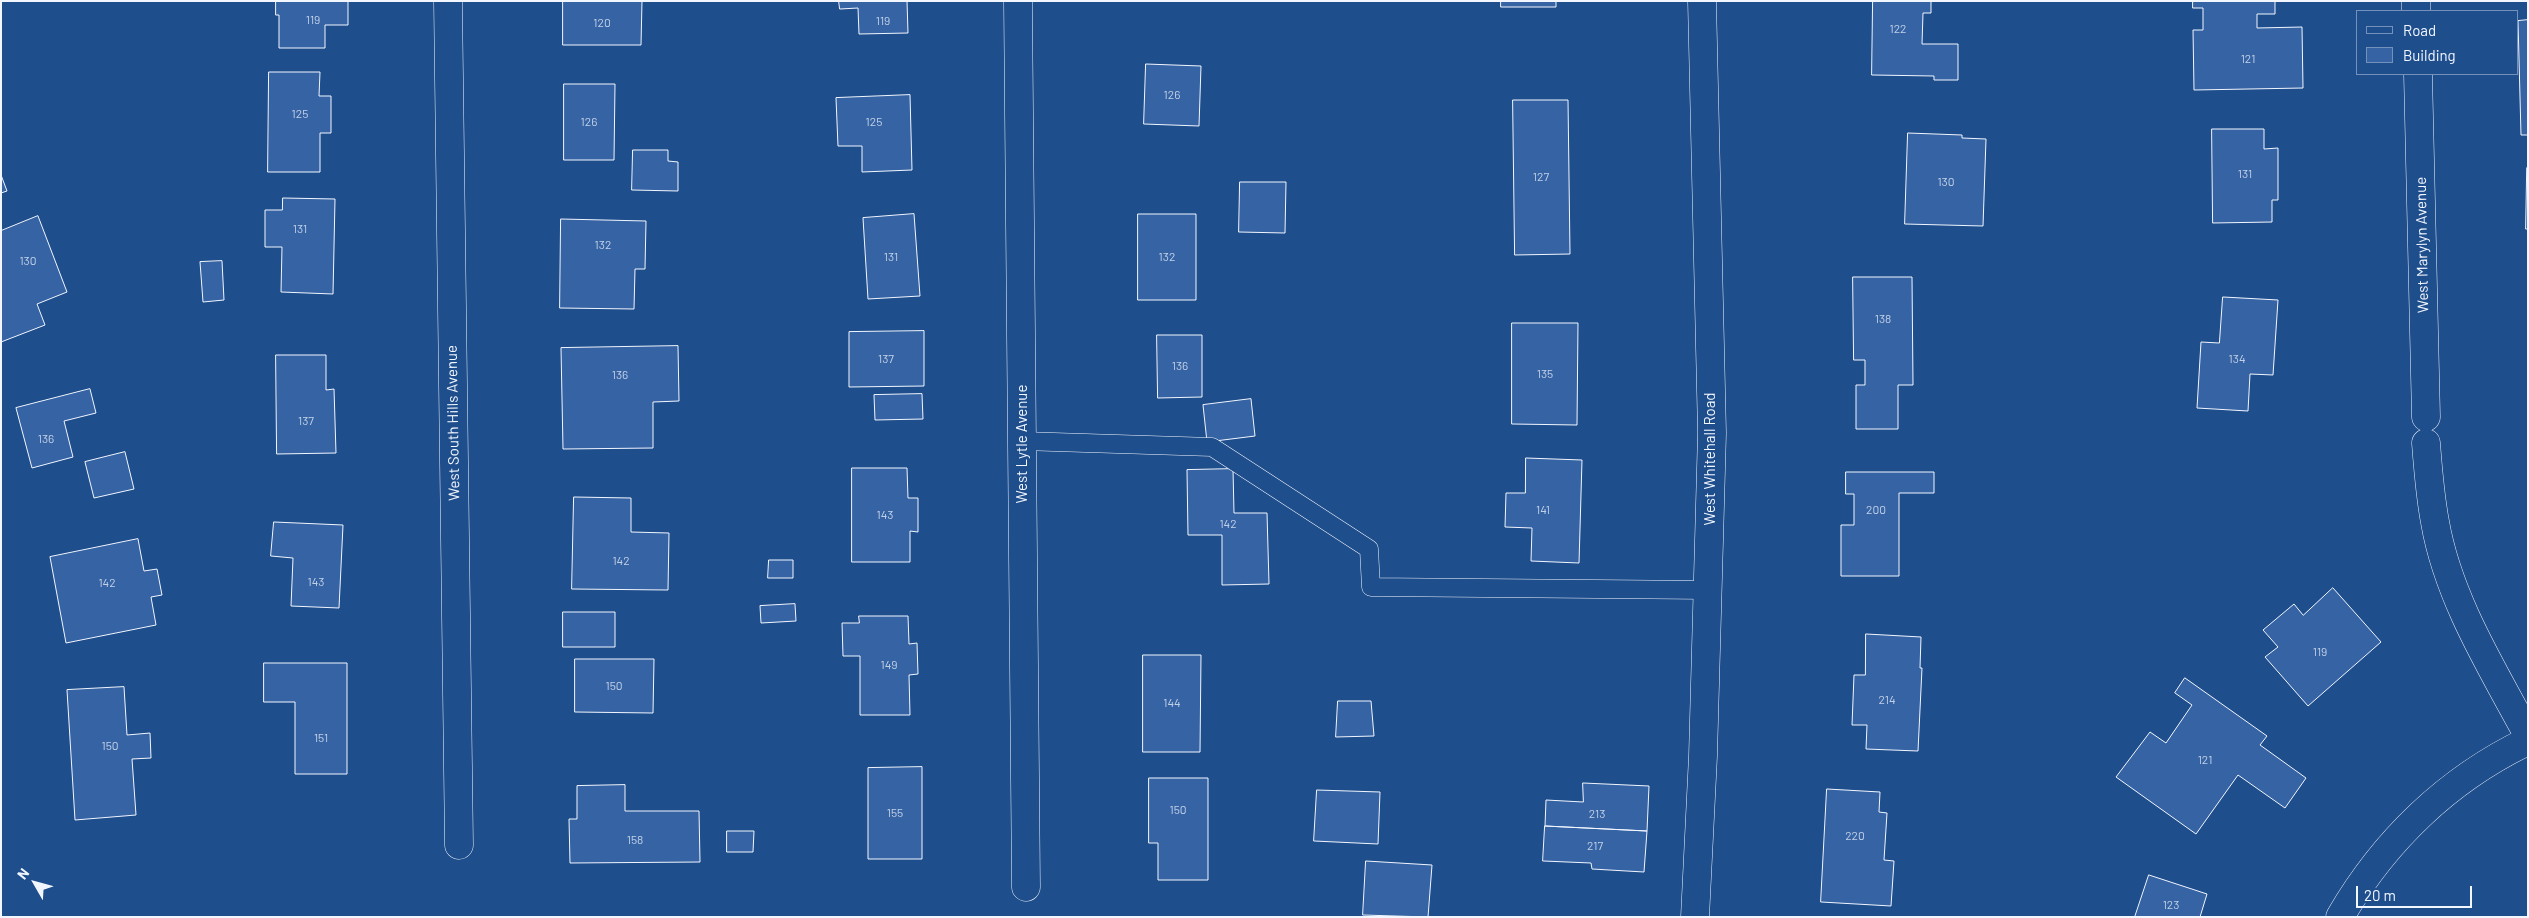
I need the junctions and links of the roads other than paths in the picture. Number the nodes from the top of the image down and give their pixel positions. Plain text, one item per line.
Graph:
1 (448, 1) edge
2 (1018, 1) edge
3 (1702, 1) edge
4 (2418, 75) edge
5 (1022, 441) junction
6 (1708, 590) junction
7 (2528, 735) edge
8 (2528, 740) edge
9 (459, 845) dead end
10 (1026, 887) dead end
11 (1694, 917) edge
12 (2340, 917) edge

1 - 9 street, West South Hills Avenue
2 - 5 street, West Lytle Avenue
3 - 6 street, West Whitehall Road
4 - 7 street, West Marylyn Avenue
5 - 6 lane
5 - 10 street, West Lytle Avenue
6 - 11 street, West Whitehall Road
8 - 12 street

